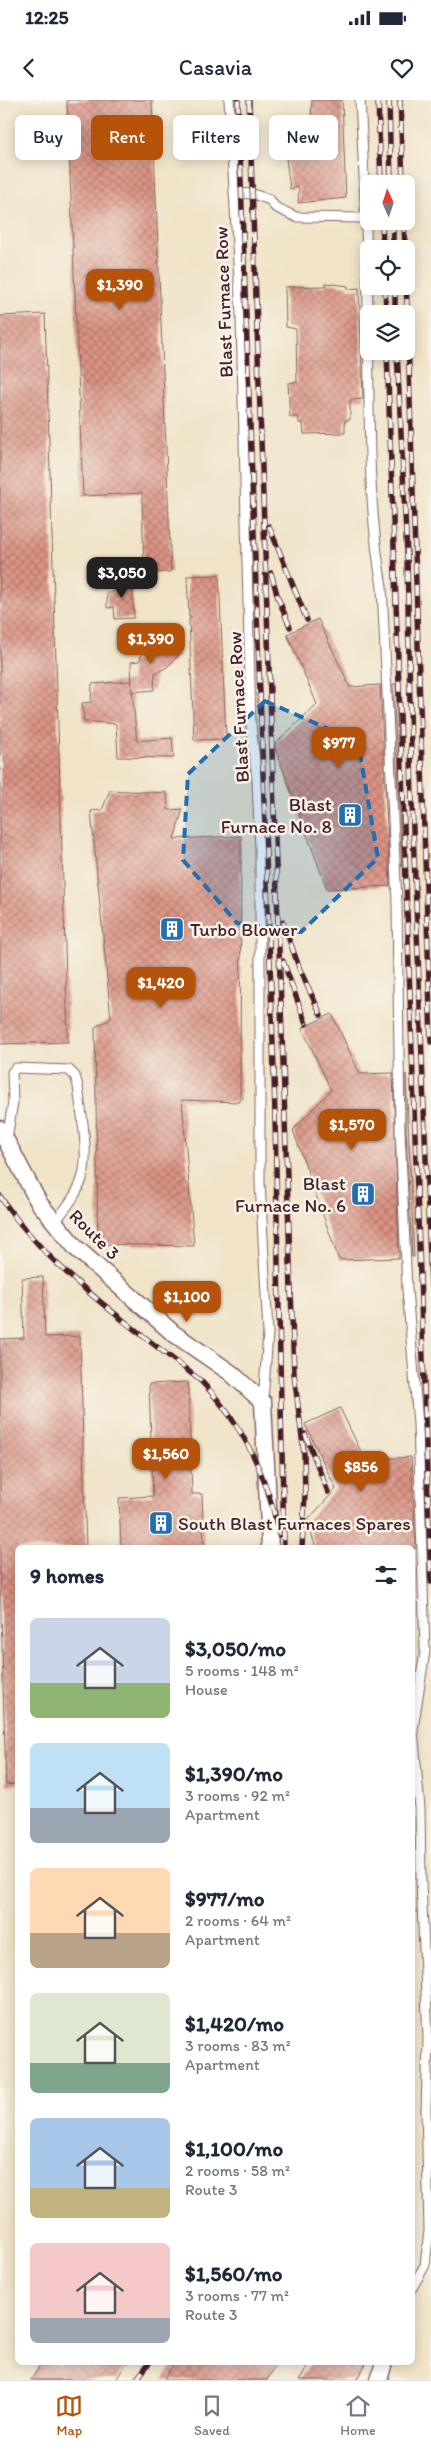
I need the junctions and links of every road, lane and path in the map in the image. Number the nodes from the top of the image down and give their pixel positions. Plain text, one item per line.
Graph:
1 (228, 100) edge
2 (360, 100) edge
3 (363, 175) edge
4 (234, 193) junction
5 (360, 218) edge
6 (365, 230) edge
7 (3, 1135) edge
8 (55, 1222) junction
9 (263, 1402) junction
10 (270, 1545) edge
11 (415, 1704) edge
12 (415, 1752) edge
13 (415, 2283) edge
14 (383, 2365) edge
15 (379, 2380) edge

1 - 4 lane, Blast Furnace Row
2 - 3 lane
4 - 5 lane
4 - 9 lane, Blast Furnace Row
6 - 11 lane
7 - 8 street, Route 3
7 - 8 lane
8 - 9 street, Route 3
9 - 10 street
12 - 13 lane
14 - 15 street

